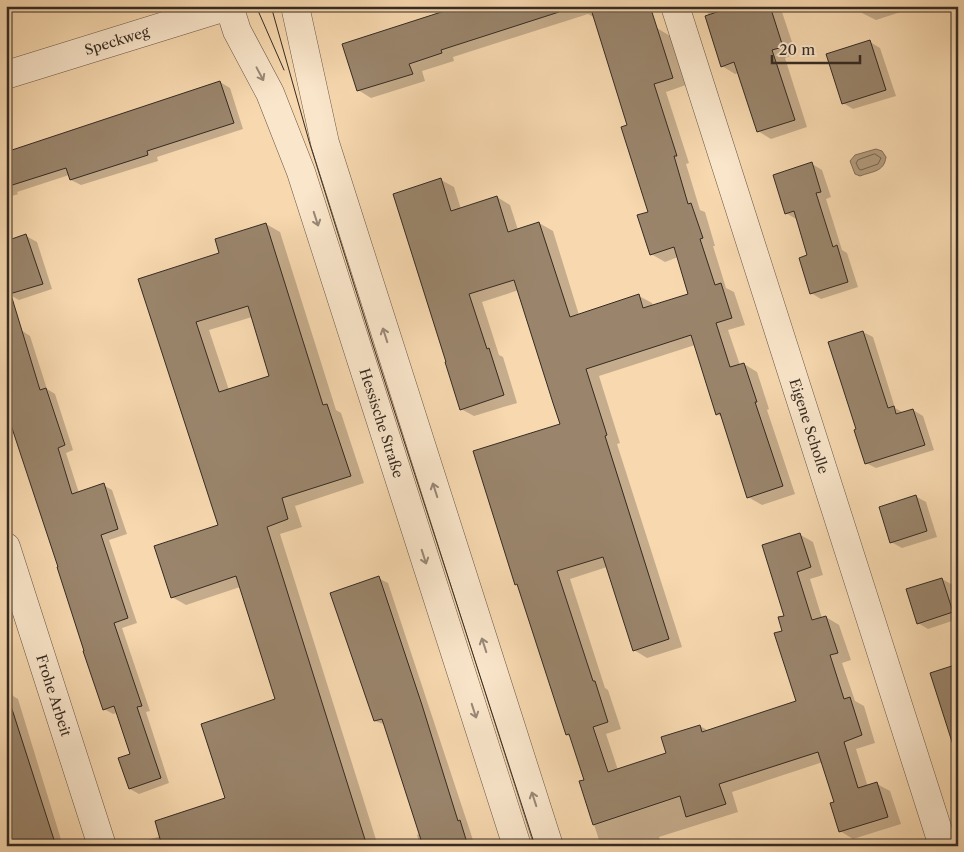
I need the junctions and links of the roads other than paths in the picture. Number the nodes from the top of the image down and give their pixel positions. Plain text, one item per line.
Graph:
1 (229, 6) edge
2 (295, 6) edge
3 (676, 6) edge
4 (6, 75) edge
5 (6, 547) edge
6 (102, 846) edge
7 (517, 846) edge
8 (549, 846) edge
9 (943, 846) edge

1 - 4 street, Speckweg
1 -> 7 street, Hessische Straße
8 -> 2 street
3 - 9 street, Eigene Scholle
5 - 6 street, Frohe Arbeit

